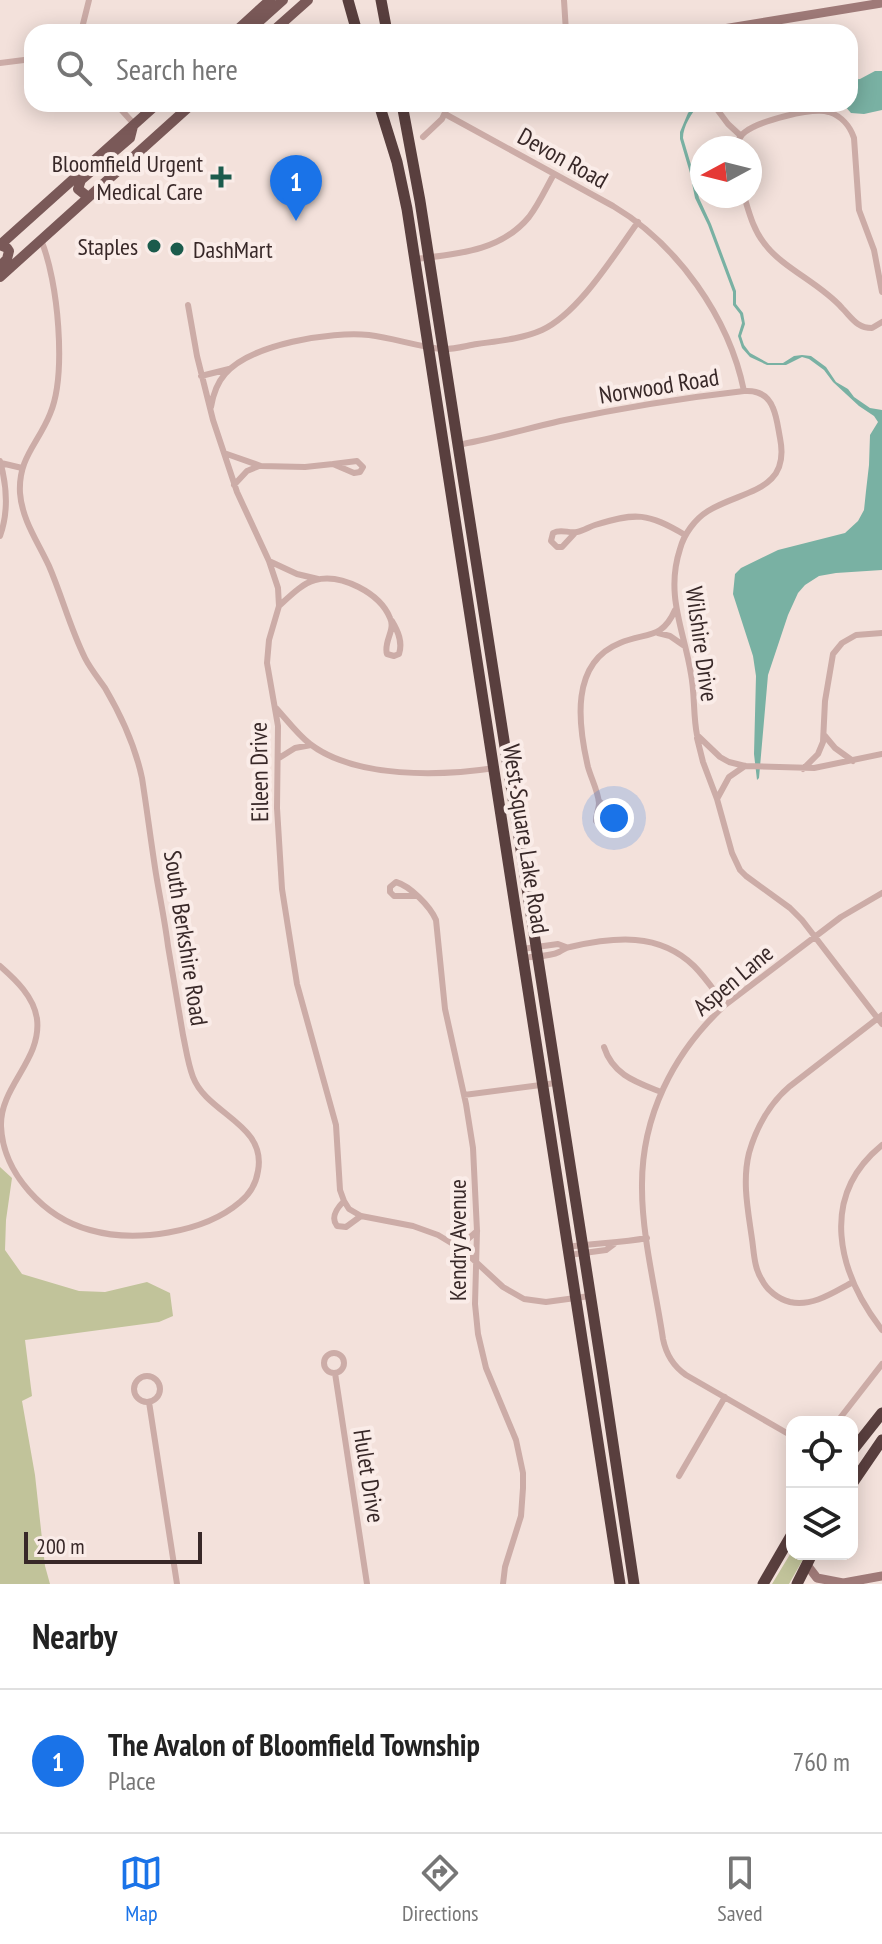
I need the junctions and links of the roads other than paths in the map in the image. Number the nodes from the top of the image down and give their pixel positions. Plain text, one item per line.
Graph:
1 (89, 0) edge
2 (270, 0) edge
3 (283, 0) edge
4 (308, 0) edge
5 (348, 0) edge
6 (381, 0) edge
7 (564, 0) edge
8 (882, 3) edge
9 (83, 24) edge
10 (244, 24) edge
11 (256, 24) edge
12 (281, 24) edge
13 (355, 24) edge
14 (386, 24) edge
15 (566, 24) edge
16 (754, 24) edge
17 (24, 60) edge
18 (0, 63) edge
19 (123, 112) edge
20 (148, 112) edge
21 (180, 112) edge
22 (183, 112) edge
23 (381, 112) edge
24 (404, 112) edge
25 (719, 112) edge
26 (809, 112) edge
27 (822, 112) edge
28 (445, 114) joint
29 (177, 117) junction
30 (134, 124) junction
31 (741, 136) joint
32 (423, 137) dead end
33 (554, 174) junction
34 (88, 197) junction
35 (748, 208) edge
36 (638, 222) junction
37 (41, 240) junction
38 (659, 240) joint
39 (0, 245) edge
40 (428, 258) junction
41 (415, 259) junction
42 (0, 266) edge
43 (0, 277) edge
44 (882, 292) edge
45 (188, 305) dead end
46 (882, 322) edge
47 (428, 346) junction
48 (442, 349) junction
49 (233, 367) junction
50 (201, 376) junction
51 (744, 391) junction
52 (210, 410) junction
53 (457, 445) junction
54 (224, 453) junction
55 (0, 462) edge
56 (333, 464) dead end
57 (261, 466) junction
58 (22, 468) junction
59 (234, 485) junction
60 (6, 509) junction
61 (23, 509) junction
62 (575, 533) dead end
63 (685, 535) junction
64 (0, 536) edge
65 (269, 561) junction
66 (321, 579) junction
67 (279, 606) junction
68 (675, 608) junction
69 (392, 621) junction
70 (658, 633) junction
71 (882, 633) edge
72 (685, 646) junction
73 (276, 708) junction
74 (697, 735) junction
75 (825, 736) junction
76 (311, 745) junction
77 (882, 754) edge
78 (279, 758) junction
79 (853, 761) junction
80 (507, 766) junction
81 (752, 766) junction
82 (493, 768) junction
83 (803, 769) junction
84 (717, 799) junction
85 (599, 801) dead end
86 (882, 893) edge
87 (415, 896) dead end
88 (815, 937) junction
89 (536, 952) junction
90 (522, 954) junction
91 (0, 966) edge
92 (725, 1005) junction
93 (881, 1019) edge
94 (604, 1047) dead end
95 (556, 1083) junction
96 (542, 1085) junction
97 (661, 1092) junction
98 (464, 1095) junction
99 (882, 1145) edge
100 (344, 1201) junction
101 (361, 1216) junction
102 (477, 1231) junction
103 (647, 1238) junction
104 (459, 1247) junction
105 (582, 1249) junction
106 (568, 1251) junction
107 (476, 1263) junction
108 (853, 1282) junction
109 (590, 1296) junction
110 (576, 1298) junction
111 (882, 1330) edge
112 (882, 1364) edge
113 (335, 1373) dead end
114 (725, 1397) junction
115 (149, 1402) junction
116 (882, 1413) edge
117 (842, 1416) edge
118 (786, 1433) edge
119 (882, 1440) edge
120 (858, 1443) edge
121 (858, 1475) edge
122 (679, 1476) dead end
123 (786, 1544) edge
124 (810, 1560) edge
125 (882, 1576) edge
126 (840, 1583) edge
127 (177, 1584) edge
128 (367, 1584) edge
129 (503, 1584) edge
130 (620, 1584) edge
131 (634, 1584) edge
132 (763, 1584) edge
133 (797, 1584) edge

1 - 9 street
2 - 10 main road
3 - 11 main road
4 - 12 main road
5 - 13 highway
6 - 14 highway
7 - 15 street
8 - 16 street
17 - 18 street
19 - 30 street
20 - 30 main road
21 - 29 main road
22 - 29 main road
23 - 41 highway, West Square Lake Road
24 - 40 highway, West Square Lake Road
25 - 31 street
26 - 31 street
27 - 44 street
28 - 32 street
28 - 33 street, Devon Road
29 - 34 main road
30 - 34 main road
30 - 39 main road
33 - 36 street, Devon Road
33 - 40 street
34 - 37 main road
35 - 46 street
36 - 38 street, Devon Road
36 - 48 street
37 - 43 main road
37 - 58 street, South Berkshire Road
38 - 51 street, Norwood Road
39 - 42 main road
40 - 41 street
40 - 48 highway, West Square Lake Road
41 - 47 highway, West Square Lake Road
45 - 50 street, Eileen Drive
47 - 48 street
47 - 49 street
47 - 82 highway, West Square Lake Road
48 - 53 highway, West Square Lake Road
49 - 50 street
49 - 52 street
50 - 52 street, Eileen Drive
51 - 53 street, Norwood Road
51 - 63 street
52 - 54 street, Eileen Drive
53 - 80 highway, West Square Lake Road
54 - 57 street
54 - 59 street, Eileen Drive
55 - 58 street
55 - 60 street
56 - 57 street
57 - 59 street
58 - 61 street, South Berkshire Road
59 - 65 street, Eileen Drive
60 - 61 street
60 - 64 street
61 - 91 street, South Berkshire Road
62 - 63 street
63 - 68 street, Wilshire Drive
65 - 66 street
65 - 67 street, Eileen Drive
66 - 67 street
66 - 69 street
67 - 73 street, Eileen Drive
68 - 70 street
68 - 72 street, Wilshire Drive
69 - 69 street
70 - 72 street
70 - 85 street
71 - 75 street
72 - 74 street, Wilshire Drive
73 - 76 street
73 - 78 street, Eileen Drive
74 - 81 street, Wilshire Drive
74 - 84 street, Wilshire Drive
75 - 79 street
75 - 83 street
76 - 78 street
76 - 82 street
77 - 79 street
78 - 100 street, Eileen Drive
79 - 83 street
80 - 82 street
80 - 89 highway, West Square Lake Road
81 - 83 street
81 - 84 street
82 - 90 highway, West Square Lake Road
84 - 88 street, Wilshire Drive
86 - 88 street, Aspen Lane
87 - 98 street, Kendry Avenue
88 - 92 street, Aspen Lane
88 - 93 street, Wilshire Drive
89 - 90 street
89 - 92 street
89 - 95 highway, West Square Lake Road
90 - 96 highway, West Square Lake Road
92 - 97 street, Aspen Lane
93 - 108 street
94 - 97 street
95 - 96 street
95 - 105 highway, West Square Lake Road
96 - 98 street
96 - 106 highway, West Square Lake Road
97 - 103 street, Aspen Lane
98 - 102 street, Kendry Avenue
99 - 108 street
100 - 101 street, Eileen Drive
100 - 101 street, Eileen Drive
101 - 104 street, Eileen Drive
102 - 104 street
102 - 107 street, Kendry Avenue
103 - 105 street
103 - 114 street, Aspen Lane
104 - 107 street, Eileen Drive
105 - 106 street
105 - 109 highway, West Square Lake Road
106 - 110 highway, West Square Lake Road
107 - 110 street, Eileen Drive
107 - 129 street, Kendry Avenue
108 - 111 street
109 - 110 street, Eileen Drive
109 - 131 highway, West Square Lake Road
110 - 130 highway, West Square Lake Road
112 - 117 street
113 - 128 street, Hulet Drive
114 - 118 street, Aspen Lane
114 - 122 street
115 - 115 street
115 - 127 street
116 - 120 highway
119 - 121 highway
123 - 132 highway
124 - 126 street
124 - 133 highway
125 - 126 street

